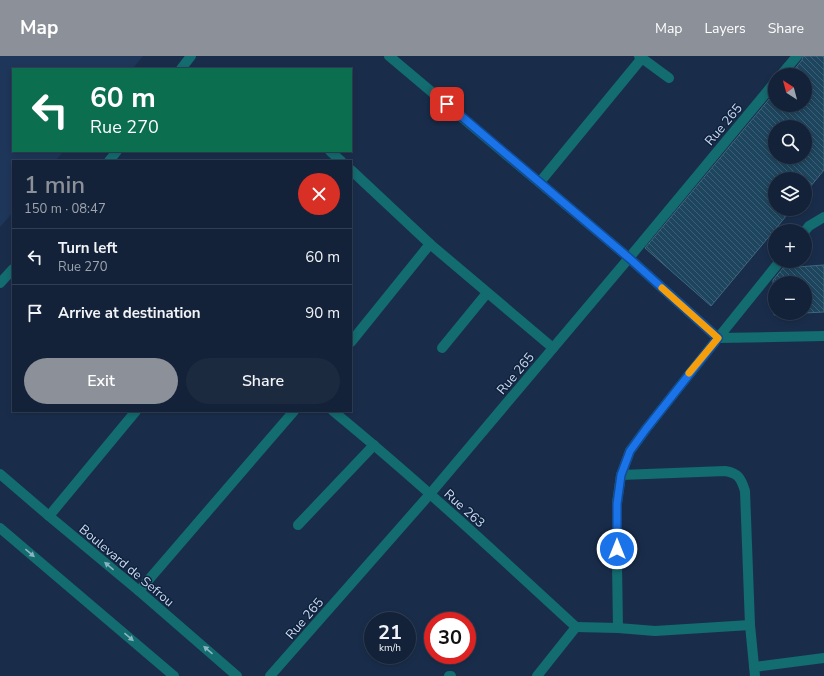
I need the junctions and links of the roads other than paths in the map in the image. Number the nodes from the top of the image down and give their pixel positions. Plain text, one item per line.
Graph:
1 (191, 56) edge
2 (389, 56) edge
3 (797, 56) edge
4 (641, 57) edge
5 (183, 68) edge
6 (787, 68) edge
7 (669, 78) dead end
8 (768, 90) edge
9 (116, 152) edge
10 (331, 152) edge
11 (110, 160) edge
12 (340, 160) edge
13 (352, 171) edge
14 (540, 182) junction
15 (824, 217) edge
16 (812, 224) edge
17 (430, 244) junction
18 (629, 258) junction
19 (774, 268) edge
20 (12, 270) edge
21 (0, 283) edge
22 (487, 293) junction
23 (824, 336) edge
24 (718, 338) junction
25 (352, 341) edge
26 (442, 348) dead end
27 (553, 348) junction
28 (135, 412) edge
29 (293, 412) edge
30 (334, 412) edge
31 (374, 445) junction
32 (0, 474) edge
33 (621, 475) junction
34 (430, 494) junction
35 (49, 516) junction
36 (298, 525) dead end
37 (0, 528) edge
38 (139, 591) junction
39 (750, 625) junction
40 (576, 627) junction
41 (618, 628) junction
42 (824, 658) edge
43 (755, 672) edge
44 (174, 676) edge
45 (237, 676) edge
46 (270, 676) edge
47 (536, 676) edge

1 - 5 street
2 - 14 street
3 - 6 street
4 - 7 street
4 - 14 street
8 - 18 street, Rue 265
9 - 11 street
10 - 12 street
13 - 17 street
14 - 18 street
15 - 16 street
17 - 22 street
17 - 25 street
18 - 24 street
18 - 27 street, Rue 265
19 - 24 street
20 - 21 street
22 - 26 street
22 - 27 street
23 - 24 street
24 - 33 street
27 - 34 street, Rue 265
28 - 35 street
29 - 38 street
30 - 31 street, Rue 263
31 - 34 street, Rue 263
31 - 36 street
32 - 35 street, Boulevard de Sefrou
33 - 39 street
33 - 41 street
34 - 40 street, Rue 263
34 - 46 street, Rue 265
38 -> 35 street, Boulevard de Sefrou
37 -> 44 street
45 -> 38 street, Boulevard de Sefrou
39 - 41 street
39 - 43 street
40 - 41 street
40 - 47 street
42 - 43 street

